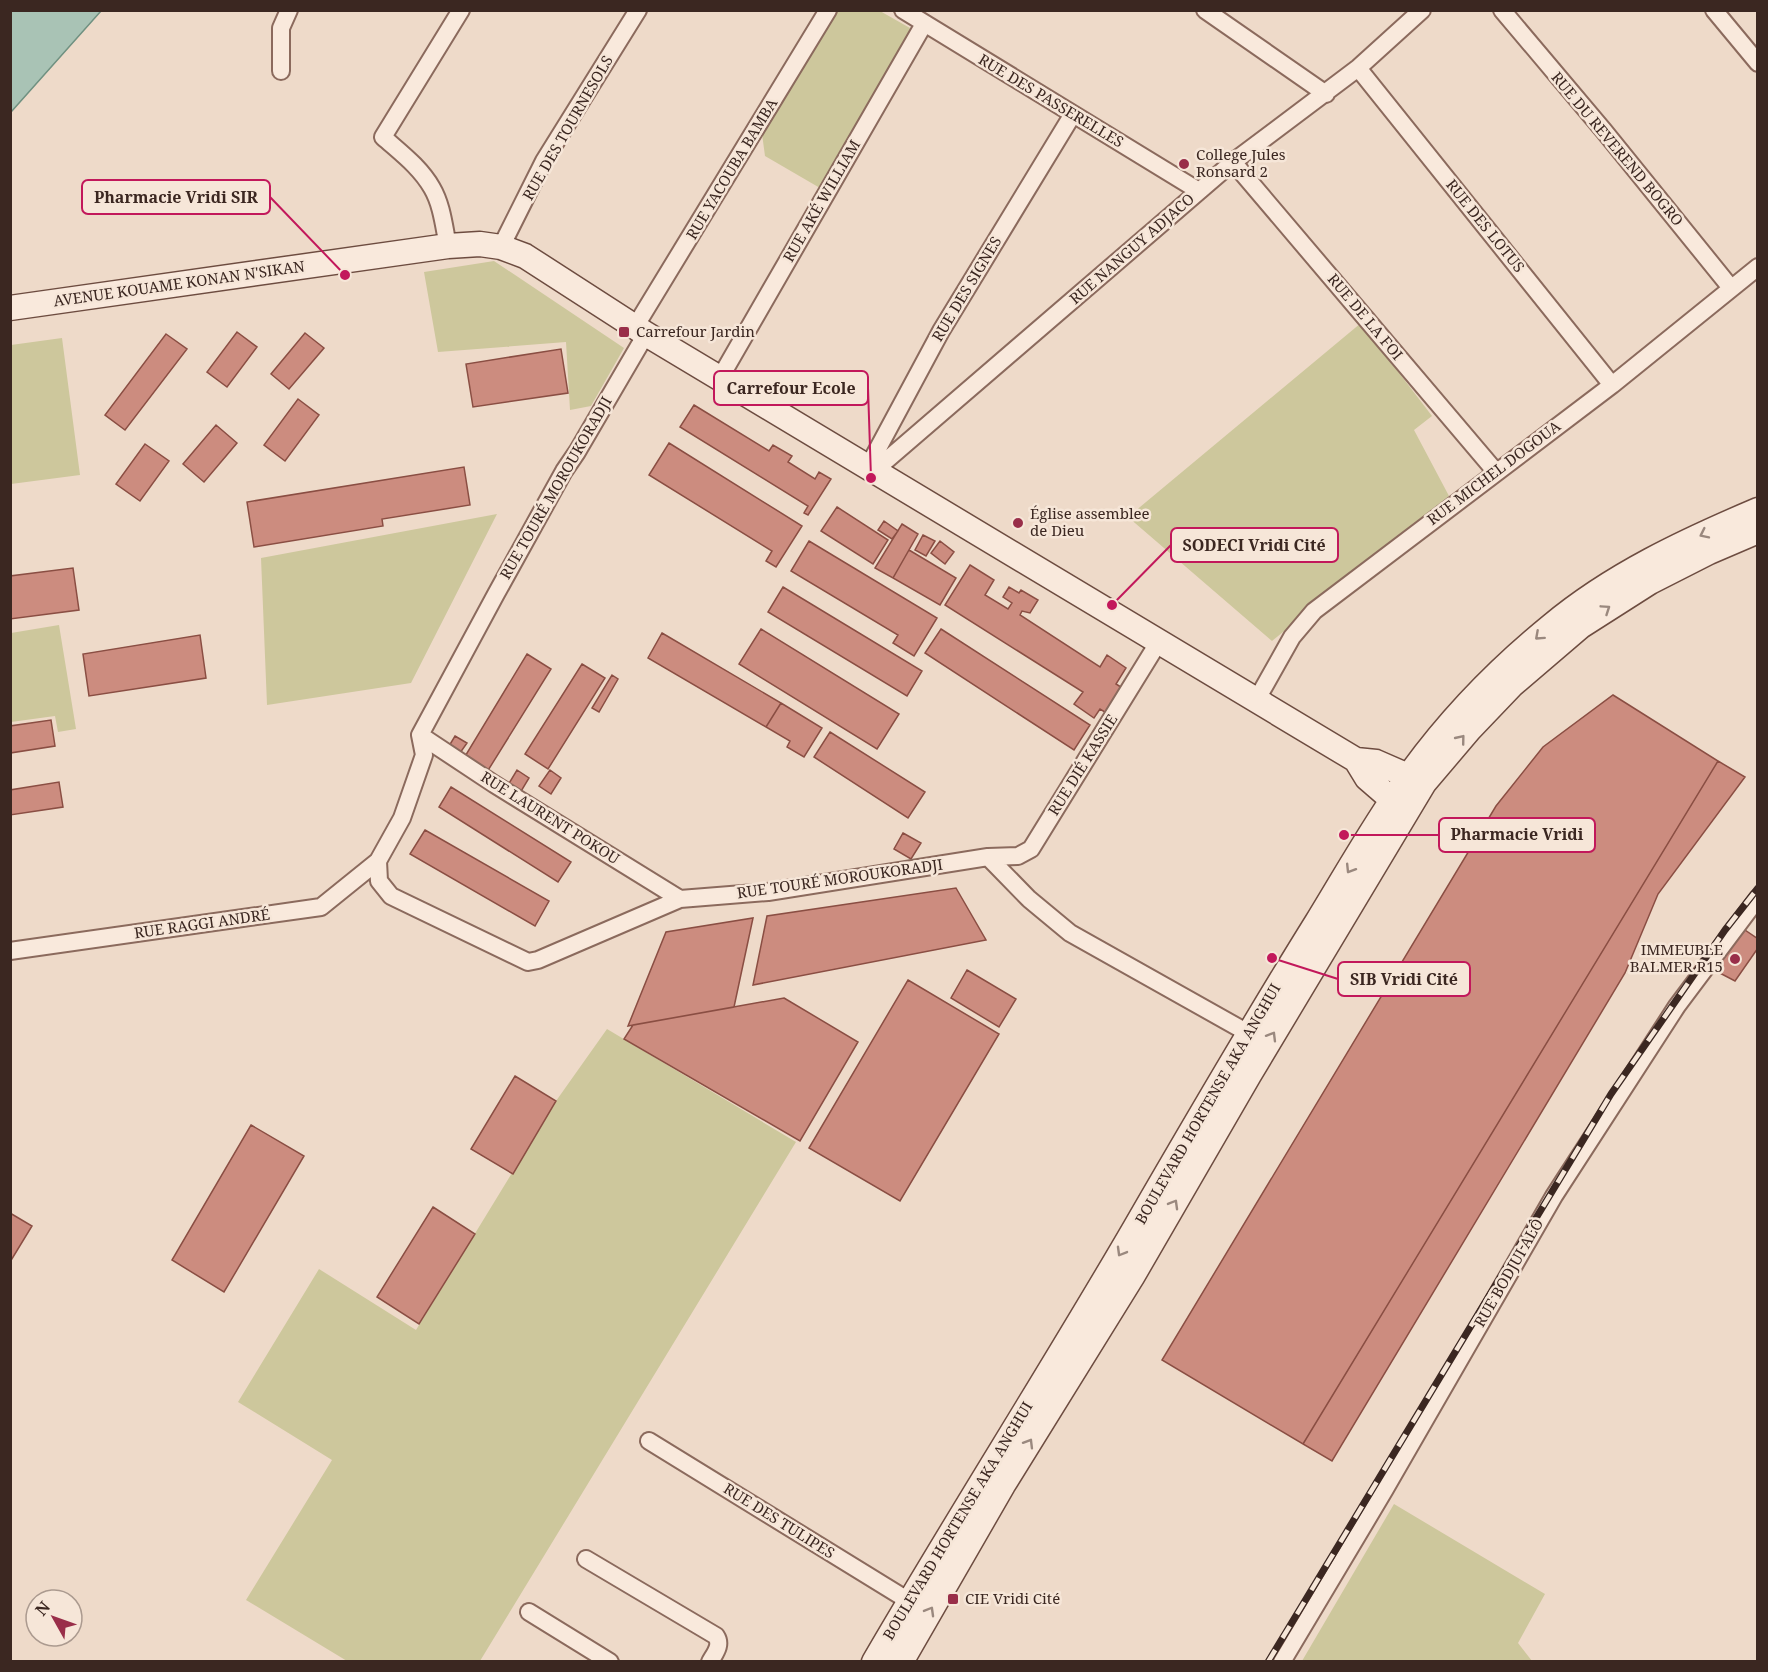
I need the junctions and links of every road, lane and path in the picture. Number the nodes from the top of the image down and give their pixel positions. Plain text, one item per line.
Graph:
1 (289, 10) edge
2 (461, 10) edge
3 (638, 10) edge
4 (828, 10) edge
5 (903, 10) edge
6 (1205, 10) edge
7 (1422, 10) edge
8 (1502, 10) edge
9 (1713, 10) edge
10 (924, 24) junction
11 (1758, 63) edge
12 (1359, 68) junction
13 (281, 71) dead end
14 (1326, 94) junction
15 (1073, 114) junction
16 (1233, 162) junction
17 (1199, 191) junction
18 (448, 246) junction
19 (501, 247) junction
20 (1758, 267) edge
21 (1731, 288) junction
22 (10, 308) edge
23 (640, 331) junction
24 (720, 378) junction
25 (1611, 384) junction
26 (871, 469) junction
27 (1496, 472) junction
28 (1758, 510) edge
29 (1758, 531) edge
30 (1158, 643) junction
31 (1256, 701) junction
32 (420, 735) junction
33 (1356, 760) junction
34 (1416, 780) junction
35 (1399, 806) junction
36 (988, 857) junction
37 (378, 861) junction
38 (1758, 898) edge
39 (680, 899) junction
40 (10, 951) edge
41 (1248, 1033) junction
42 (649, 1441) dead end
43 (586, 1559) dead end
44 (909, 1601) junction
45 (530, 1612) dead end
46 (610, 1662) edge
47 (710, 1662) edge
48 (874, 1662) edge
49 (901, 1662) edge
50 (1282, 1662) edge

1 - 13 street
2 - 18 street
3 - 19 street, RUE DES TOURNESOLS
4 - 23 street, RUE YACOUBA BAMBA
5 - 10 street, RUE DES PASSERELLES
6 - 14 street
7 - 12 street, RUE NANGUY ADJACO
8 - 21 street, RUE DU REVEREND BOGRO
9 - 11 street
10 - 15 street, RUE DES PASSERELLES
10 - 24 street, RUE AKÉ WILLIAM
12 - 14 street, RUE NANGUY ADJACO
12 - 25 street, RUE DES LOTUS
14 - 16 street, RUE NANGUY ADJACO
15 - 17 street, RUE DES PASSERELLES
15 - 26 street, RUE DES SIGNES
16 - 17 street, RUE NANGUY ADJACO
16 - 27 street, RUE DE LA FOI
17 - 26 street, RUE NANGUY ADJACO
18 - 19 main road, AVENUE KOUAME KONAN N'SIKAN
18 - 22 main road, AVENUE KOUAME KONAN N'SIKAN
19 - 23 main road, AVENUE KOUAME KONAN N'SIKAN
20 - 21 street, RUE MICHEL DOGOUA
21 - 25 street, RUE MICHEL DOGOUA
23 - 24 main road, AVENUE KOUAME KONAN N'SIKAN
23 - 32 street, RUE TOURÉ MOROUKORADJI
24 - 26 main road, AVENUE KOUAME KONAN N'SIKAN
25 - 27 street, RUE MICHEL DOGOUA
26 - 30 main road, AVENUE KOUAME KONAN N'SIKAN
27 - 31 street, RUE MICHEL DOGOUA
28 -> 34 main road, BOULEVARD HORTENSE AKA ANGHUI
34 -> 29 main road, BOULEVARD HORTENSE AKA ANGHUI
30 - 31 main road, AVENUE KOUAME KONAN N'SIKAN
30 - 36 street, RUE DIÉ KASSIE
31 - 33 main road, AVENUE KOUAME KONAN N'SIKAN
32 - 37 street
32 - 39 street, RUE LAURENT POKOU
33 - 34 main road, AVENUE KOUAME KONAN N'SIKAN
33 - 35 main road, AVENUE KOUAME KONAN N'SIKAN
34 - 35 main road, BOULEVARD HORTENSE AKA ANGHUI
35 -> 41 main road, BOULEVARD HORTENSE AKA ANGHUI
49 -> 35 main road, BOULEVARD HORTENSE AKA ANGHUI
36 - 39 street, RUE TOURÉ MOROUKORADJI
36 - 41 street
37 - 39 street, RUE TOURÉ MOROUKORADJI
37 - 40 street, RUE RAGGI ANDRÉ
38 - 50 street, RUE BODJUI ALÔ
41 -> 44 main road, BOULEVARD HORTENSE AKA ANGHUI
42 - 44 street, RUE DES TULIPES
43 - 47 street
44 - 48 main road, BOULEVARD HORTENSE AKA ANGHUI
45 - 46 street

